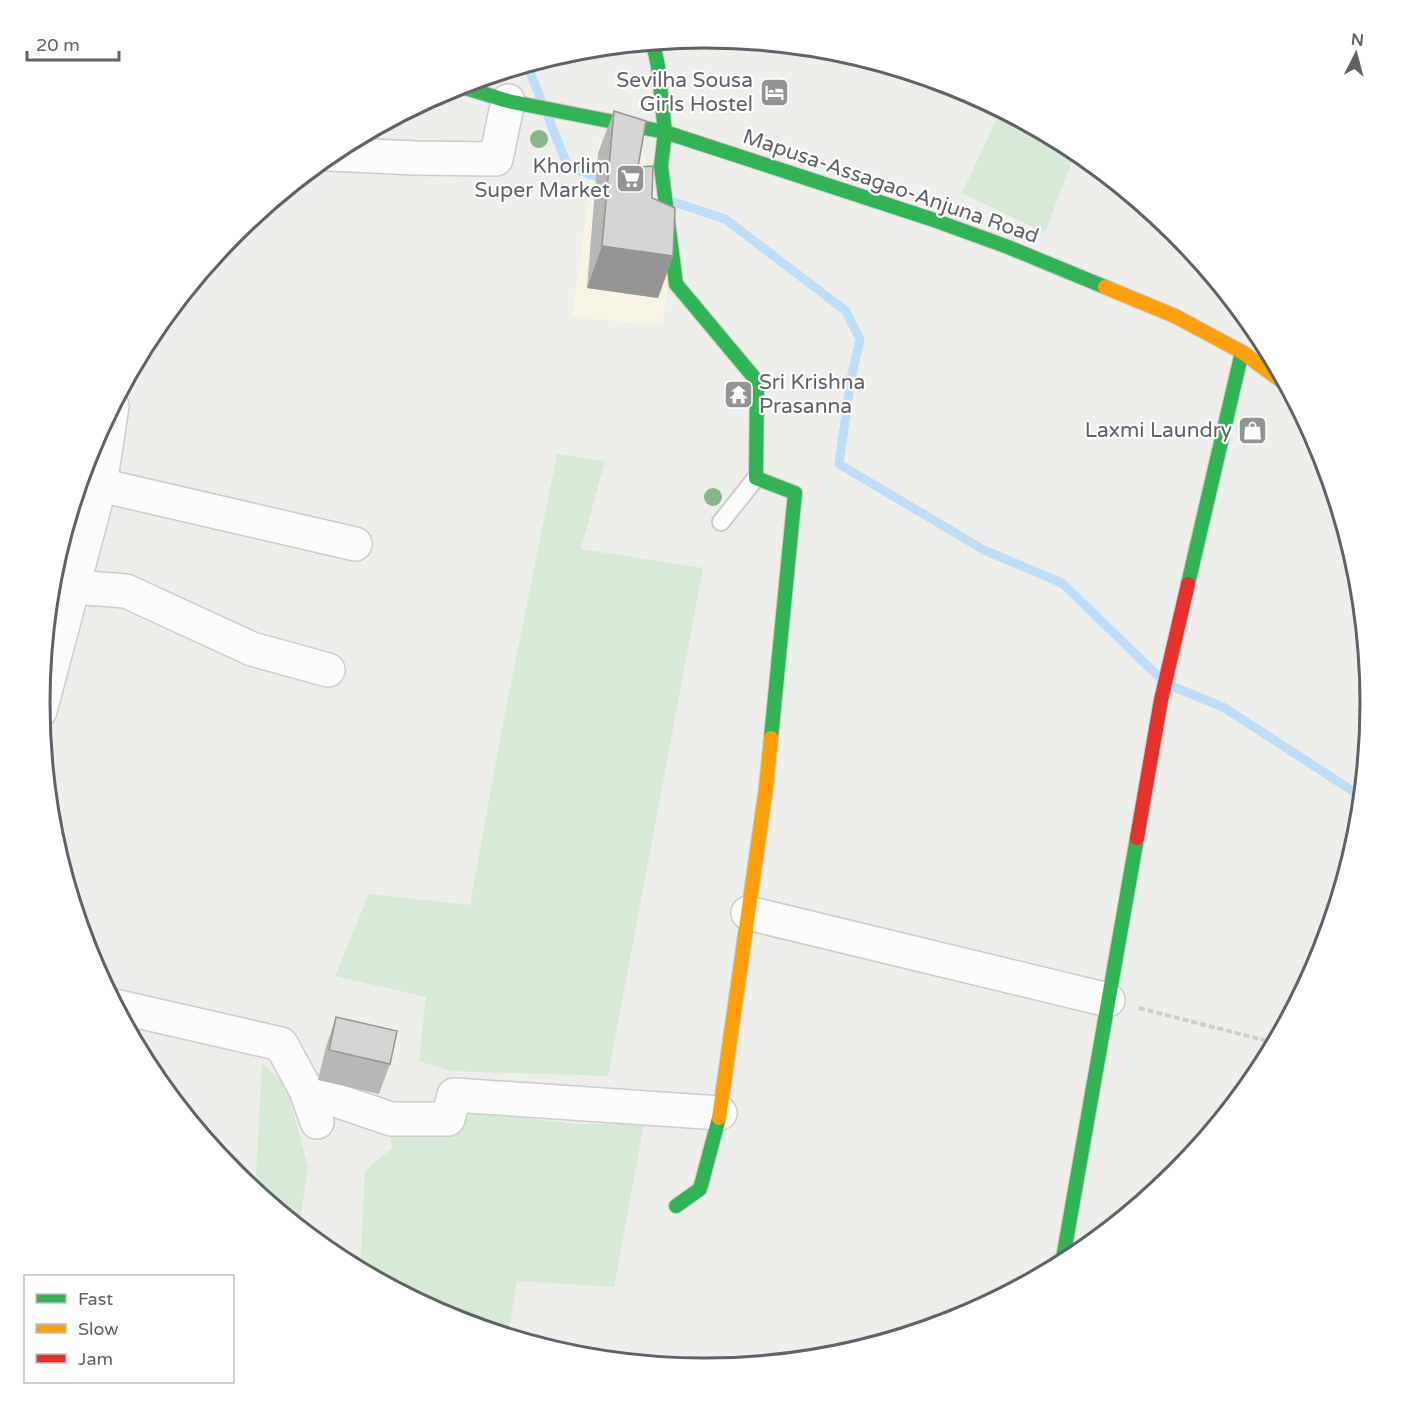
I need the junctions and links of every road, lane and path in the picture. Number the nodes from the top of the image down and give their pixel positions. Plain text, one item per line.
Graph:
1 (654, 50) edge
2 (474, 91) edge
3 (508, 101) junction
4 (664, 132) junction
5 (346, 155) edge
6 (1242, 352) junction
7 (1272, 374) edge
8 (108, 434) edge
9 (756, 478) junction
10 (100, 485) junction
11 (721, 522) dead end
12 (355, 544) dead end
13 (62, 585) edge
14 (54, 633) edge
15 (328, 670) dead end
16 (748, 913) junction
17 (1108, 1000) junction
18 (125, 1008) edge
19 (1267, 1041) edge
20 (306, 1090) junction
21 (720, 1113) junction
22 (317, 1122) dead end
23 (676, 1206) dead end
24 (1064, 1252) edge

1 - 4 street
2 - 3 street, Mapusa-Assagao-Anjuna Road
3 - 4 street, Mapusa-Assagao-Anjuna Road
3 - 5 street
4 - 6 street, Mapusa-Assagao-Anjuna Road
4 - 9 street
6 - 7 street, Mapusa-Assagao-Anjuna Road
6 - 17 street
8 - 10 street
9 - 11 lane
9 - 16 street
10 - 12 street
10 - 13 street
13 - 14 street
13 - 15 street
16 - 17 street
16 - 21 street
17 - 19 path
17 - 24 street
18 - 20 street
20 - 21 street
20 - 22 street
21 - 23 street

